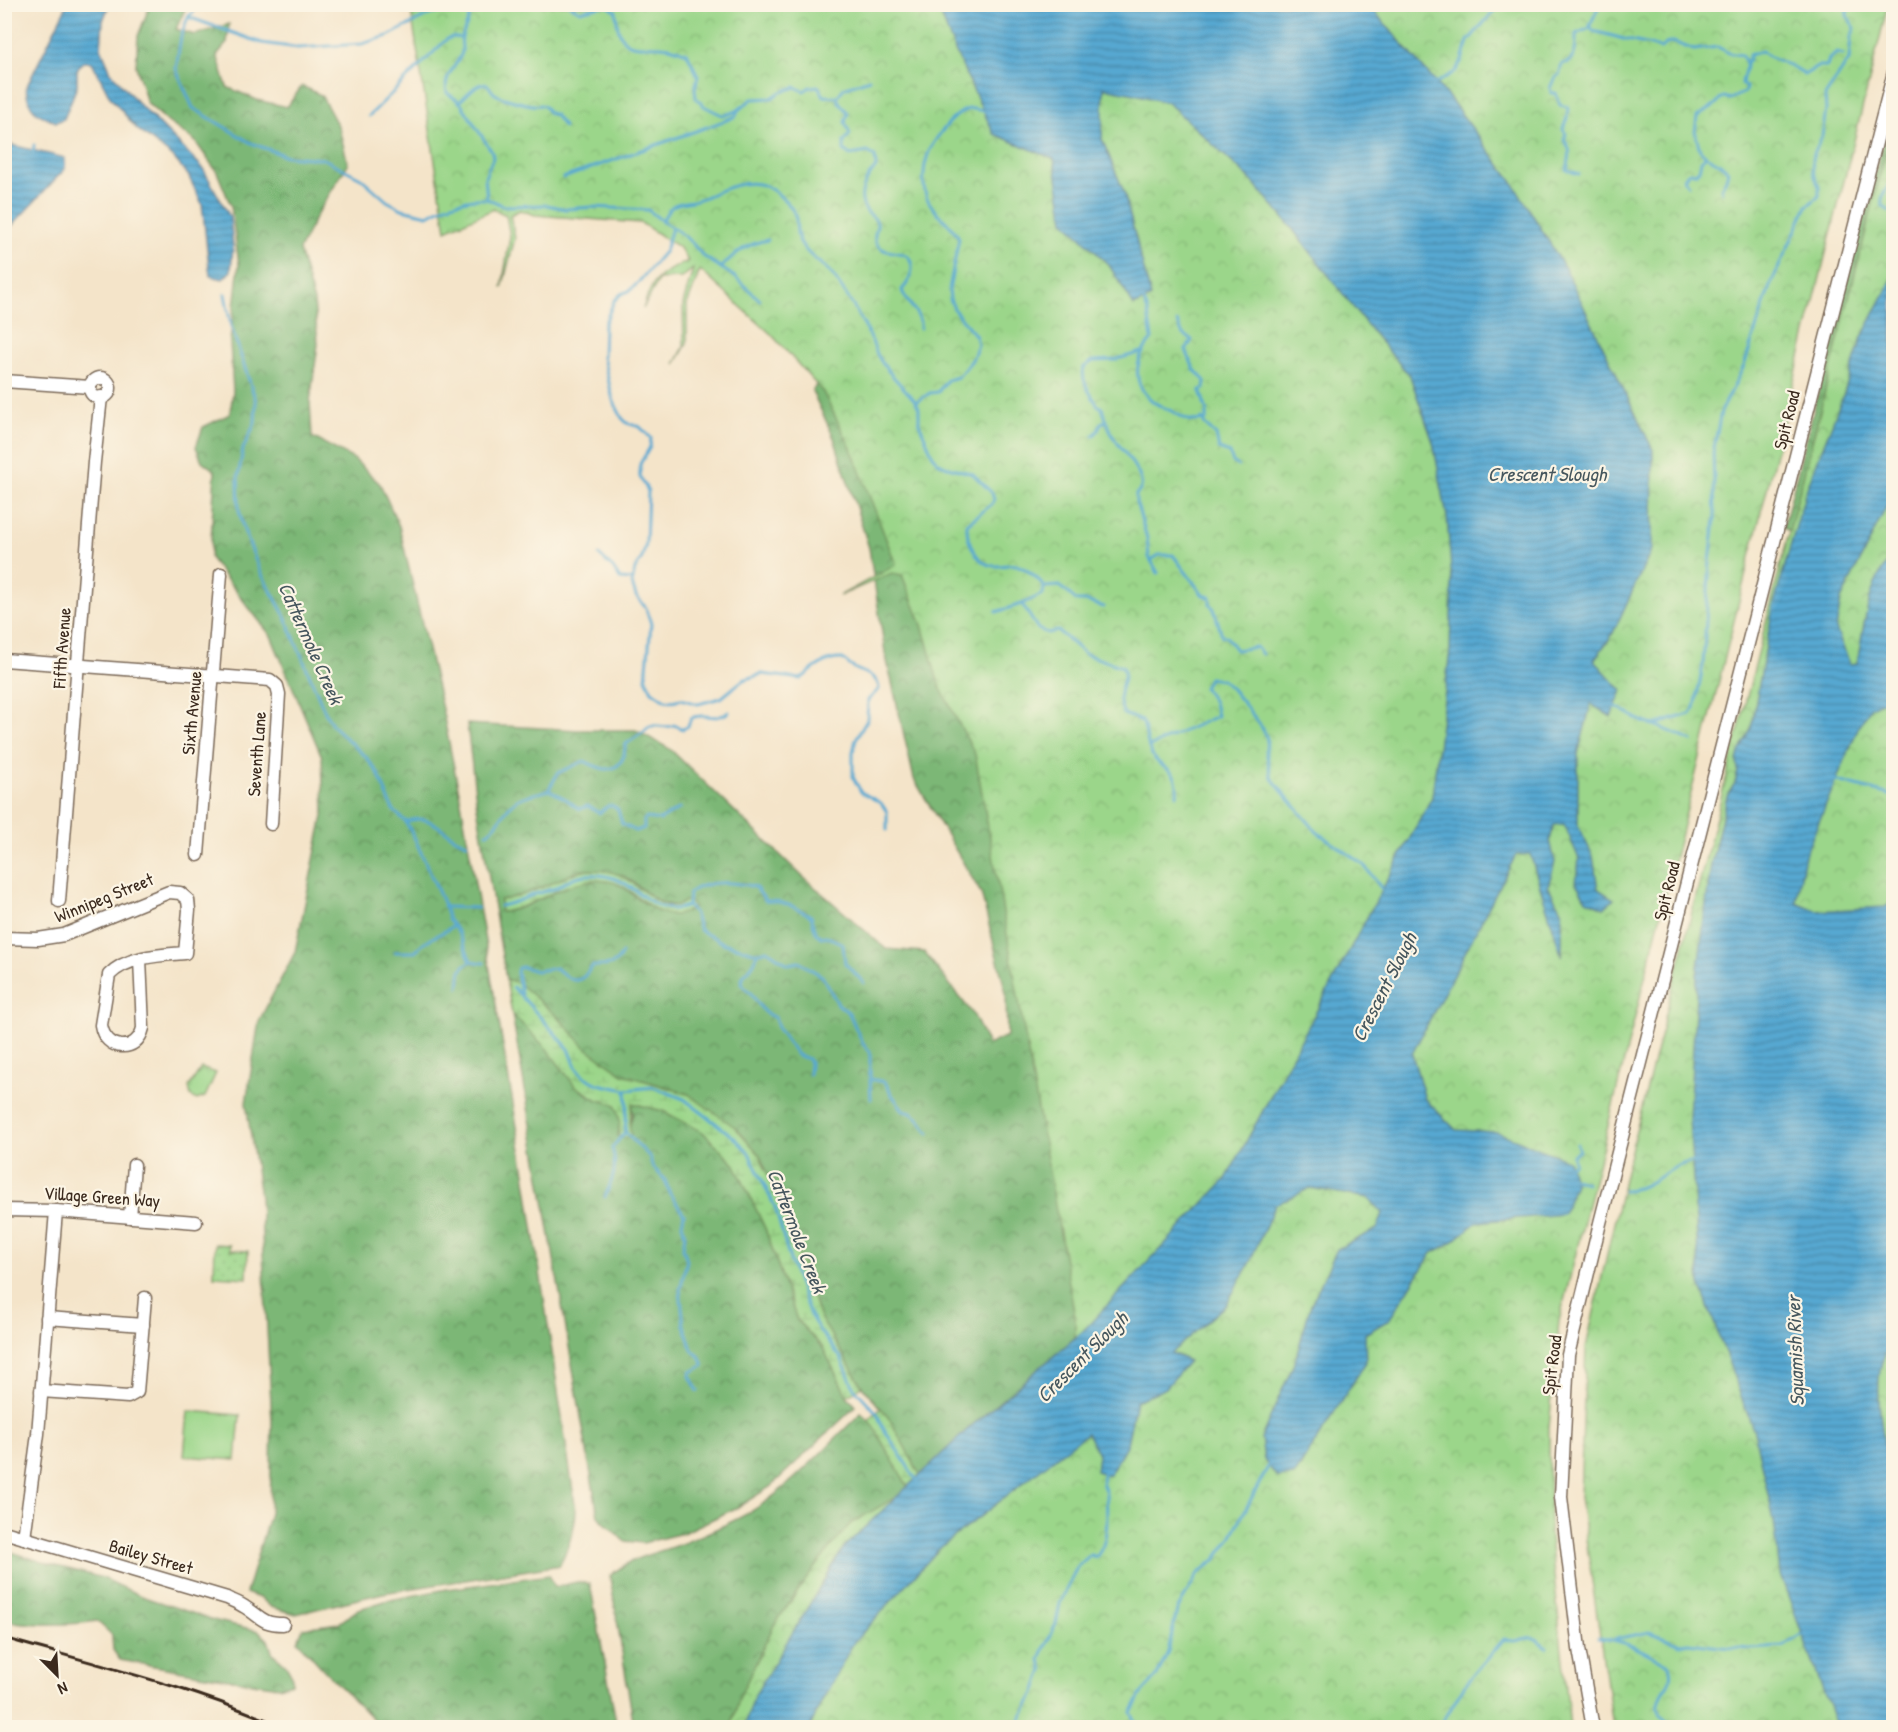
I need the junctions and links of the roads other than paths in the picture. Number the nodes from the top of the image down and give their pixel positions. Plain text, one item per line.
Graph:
1 (1893, 72) edge
2 (4, 381) edge
3 (90, 387) junction
4 (101, 397) junction
5 (221, 574) dead end
6 (4, 660) edge
7 (79, 666) junction
8 (214, 676) junction
9 (271, 824) dead end
10 (198, 855) dead end
11 (59, 901) dead end
12 (4, 938) edge
13 (140, 959) junction
14 (134, 1165) dead end
15 (4, 1210) edge
16 (56, 1211) junction
17 (130, 1217) junction
18 (196, 1222) dead end
19 (145, 1298) dead end
20 (47, 1318) junction
21 (143, 1324) junction
22 (41, 1391) junction
23 (4, 1532) edge
24 (24, 1538) junction
25 (283, 1624) dead end
26 (1593, 1728) edge

1 - 26 street, Spit Road
2 - 3 street
3 - 4 street
3 - 4 street
4 - 7 street, Fifth Avenue
5 - 8 street, Sixth Avenue
6 - 7 street
7 - 8 street
7 - 11 street, Fifth Avenue
8 - 9 street, Seventh Lane
8 - 10 street, Sixth Avenue
12 - 13 street, Winnipeg Street
13 - 13 street
14 - 17 street
15 - 16 street, Village Green Way
16 - 17 street, Village Green Way
16 - 20 street
17 - 18 street, Village Green Way
19 - 21 street
20 - 21 street
20 - 22 street
21 - 22 street
22 - 24 street
23 - 24 street, Bailey Street
24 - 25 street, Bailey Street

